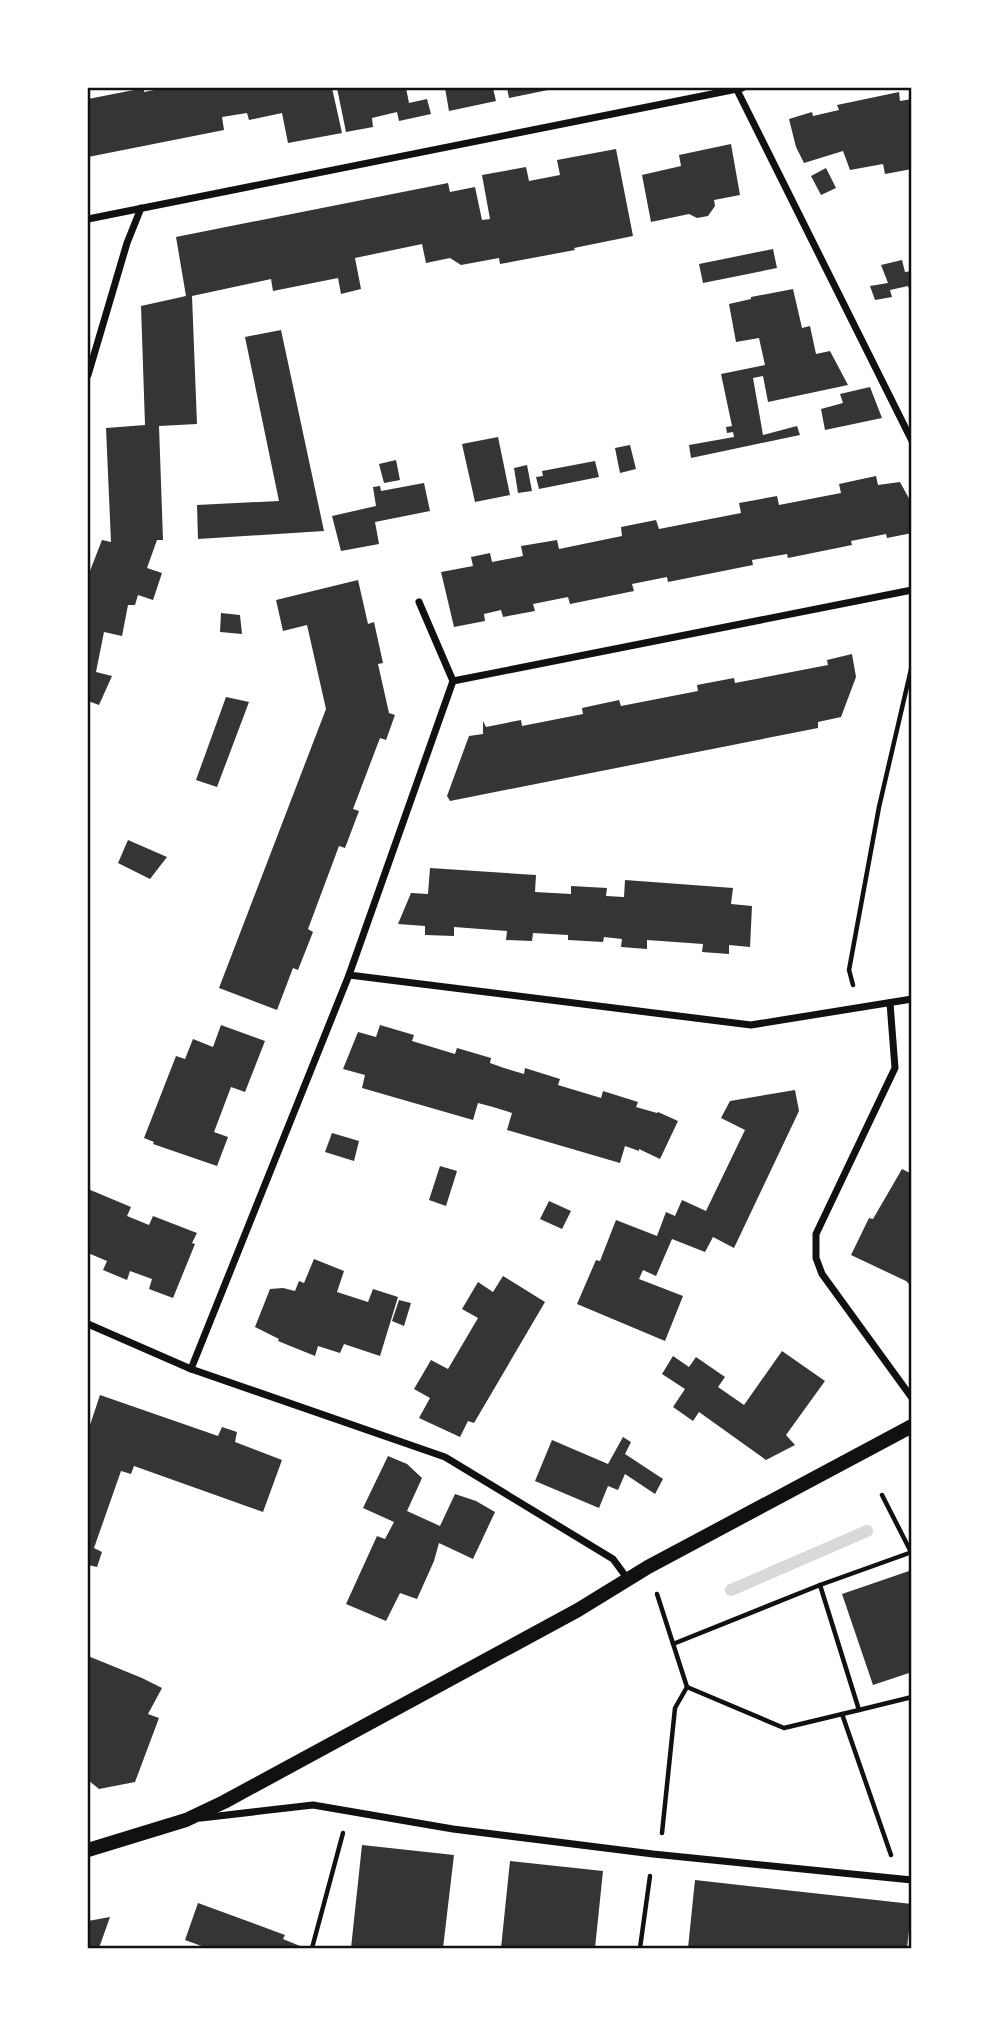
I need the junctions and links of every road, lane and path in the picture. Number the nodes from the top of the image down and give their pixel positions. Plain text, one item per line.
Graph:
1 (738, 88) edge
2 (141, 208) junction
3 (88, 219) edge
4 (88, 375) edge
5 (912, 441) edge
6 (912, 590) edge
7 (419, 603) dead end
8 (912, 665) edge
9 (453, 681) junction
10 (349, 975) junction
11 (912, 999) edge
12 (890, 1003) junction
13 (858, 1007) junction
14 (88, 1324) edge
15 (191, 1369) junction
16 (912, 1398) edge
17 (912, 1426) edge
18 (882, 1495) dead end
19 (911, 1552) edge
20 (648, 1567) junction
21 (627, 1578) junction
22 (820, 1585) junction
23 (673, 1644) junction
24 (687, 1687) junction
25 (912, 1698) edge
26 (859, 1710) junction
27 (842, 1714) junction
28 (348, 1812) junction
29 (186, 1820) junction
30 (88, 1850) edge
31 (657, 1854) junction
32 (900, 1879) junction
33 (912, 1880) edge
34 (312, 1948) edge
35 (640, 1948) edge

1 - 2 street
1 - 5 street
2 - 3 street
2 - 4 street
6 - 9 street
7 - 9 street
8 - 13 path
9 - 10 street
10 - 13 street
10 - 15 street
11 - 12 street
12 - 13 street
12 - 16 street
14 - 15 street
15 - 21 street
17 - 20 main road
18 - 19 path
19 - 22 path
20 - 21 main road
20 - 23 path
21 - 29 main road
22 - 23 path
22 - 26 path
23 - 24 path
24 - 27 path
24 - 31 path
25 - 26 path
26 - 27 path
27 - 32 path
28 - 29 street
28 - 31 street
28 - 34 path
29 - 30 main road
31 - 32 street
31 - 35 path
32 - 33 street

